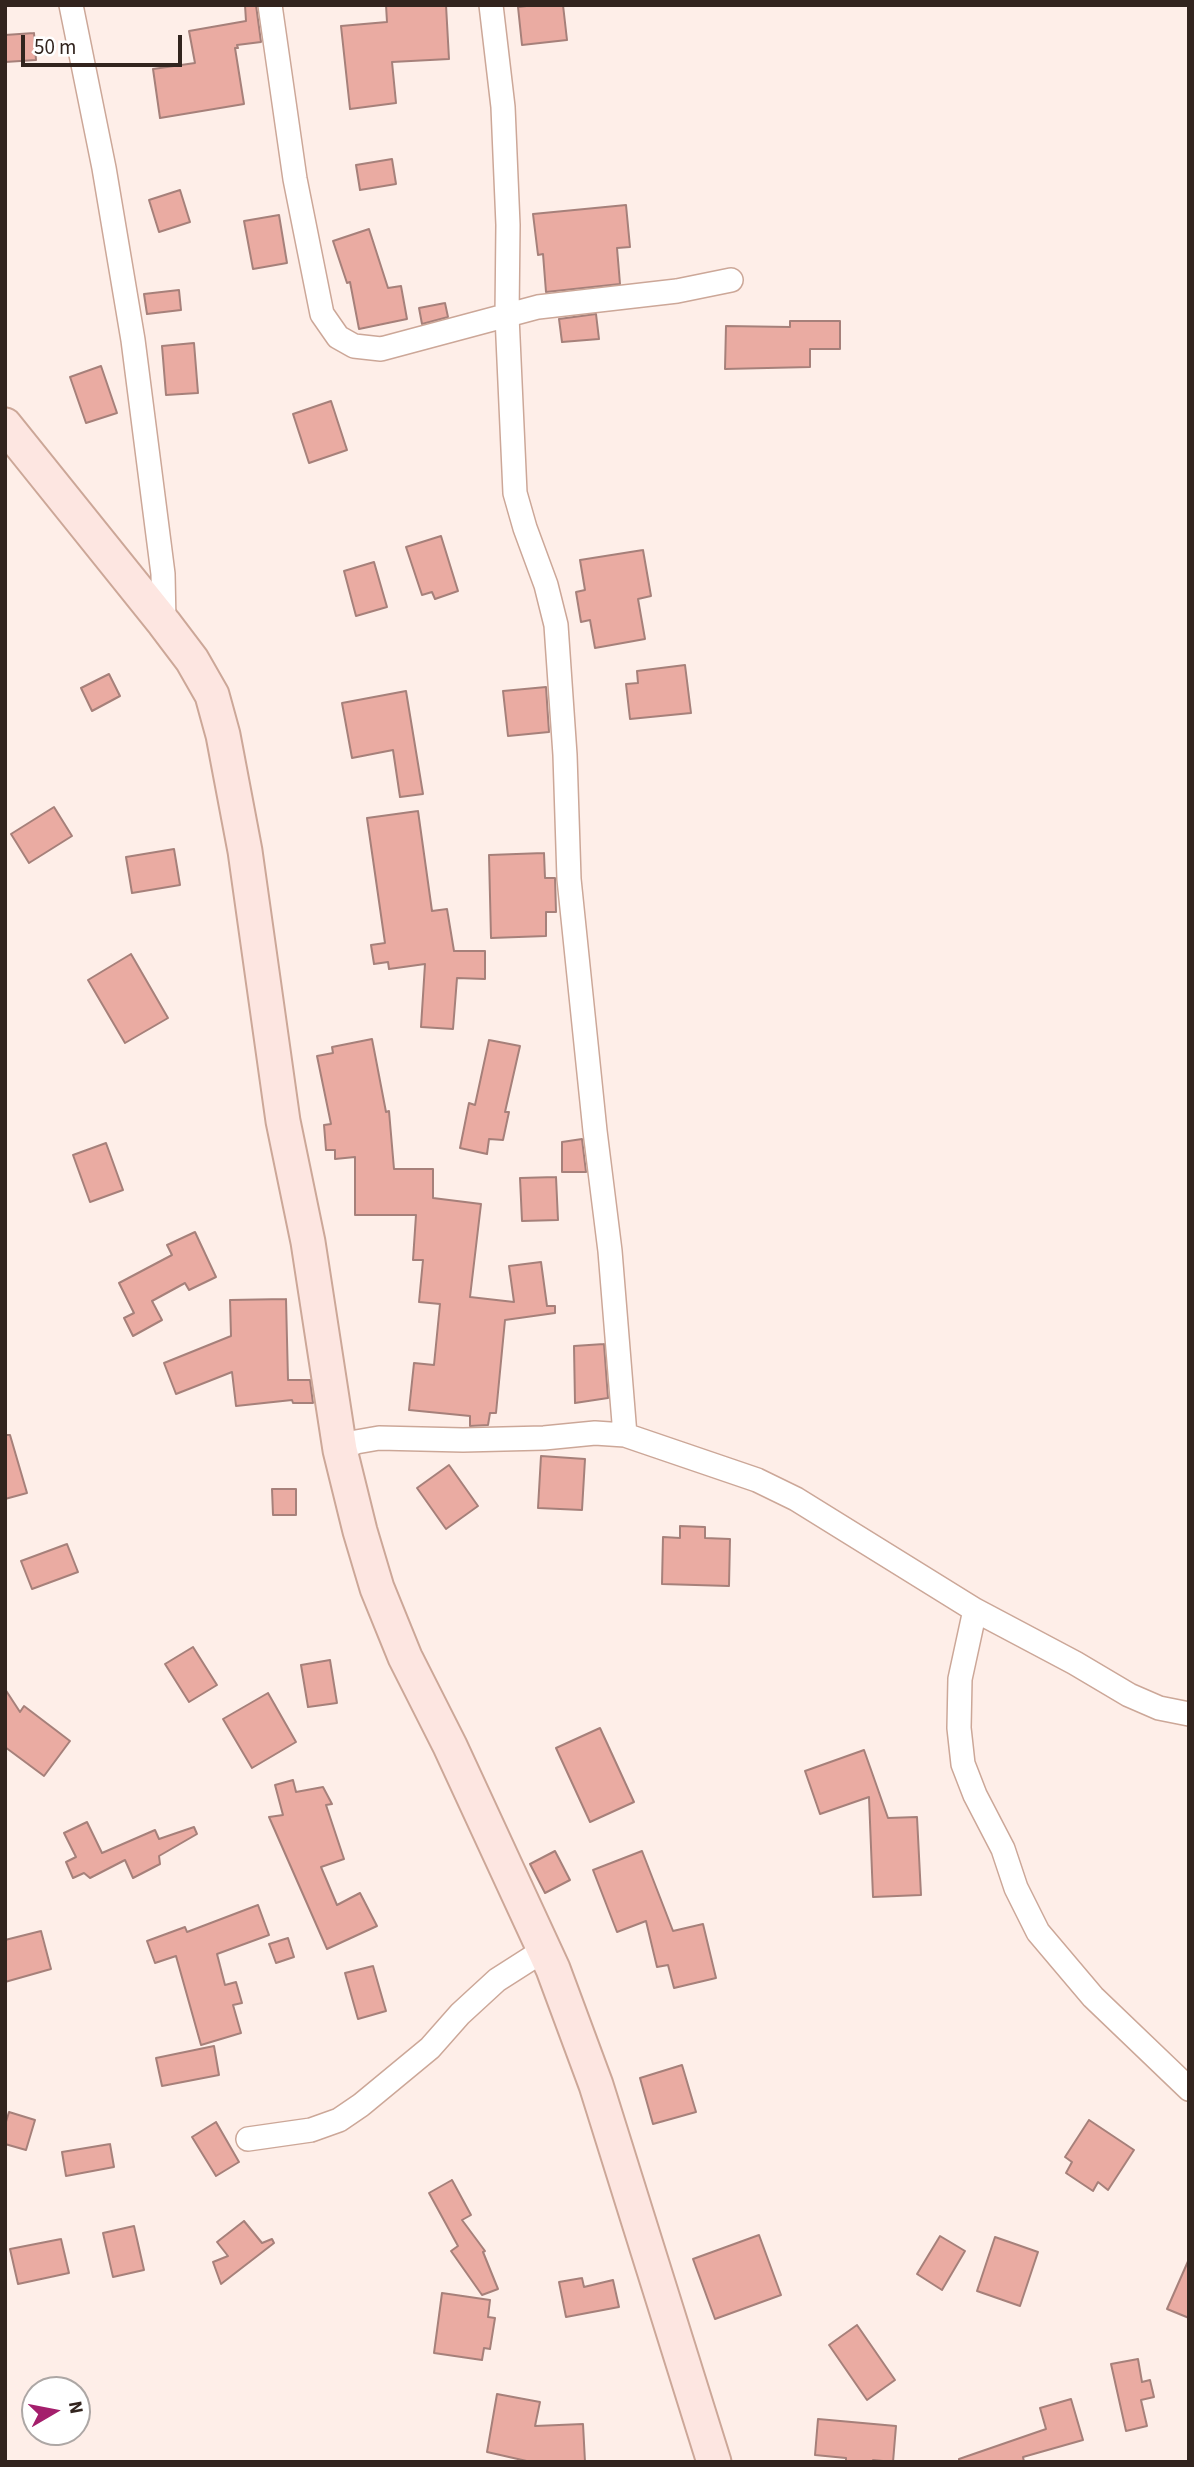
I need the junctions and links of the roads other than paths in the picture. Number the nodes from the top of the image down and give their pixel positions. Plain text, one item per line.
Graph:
1 (71, 5) edge
2 (270, 5) edge
3 (491, 5) edge
4 (731, 280) dead end
5 (507, 316) junction
6 (5, 425) edge
7 (164, 622) junction
8 (625, 1435) junction
9 (340, 1450) junction
10 (975, 1610) junction
11 (1189, 1714) edge
12 (544, 1950) junction
13 (1189, 2089) edge
14 (248, 2139) dead end
15 (714, 2462) edge

1 - 7 street
2 - 5 street
3 - 5 street
4 - 5 street
5 - 8 street
6 - 7 street
7 - 9 street
8 - 9 street
8 - 10 street
9 - 12 street
10 - 11 street
10 - 13 street
12 - 14 street
12 - 15 street

